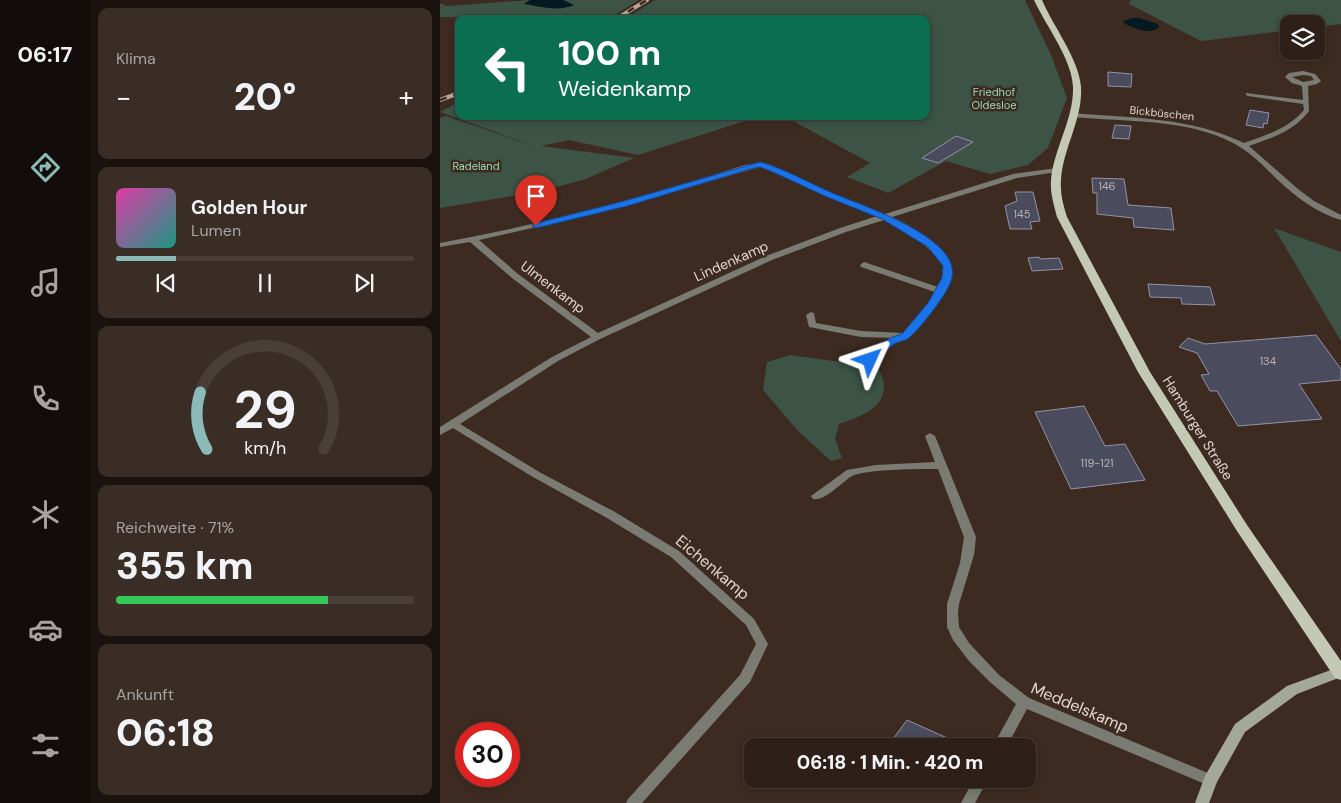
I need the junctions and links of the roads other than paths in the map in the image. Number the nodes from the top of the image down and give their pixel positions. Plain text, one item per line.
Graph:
1 (1038, 0) edge
2 (1305, 84) dead end
3 (1248, 94) dead end
4 (1306, 102) junction
5 (1073, 116) junction
6 (1244, 146) junction
7 (1057, 170) junction
8 (885, 217) junction
9 (1341, 218) edge
10 (472, 239) junction
11 (440, 244) edge
12 (864, 264) dead end
13 (942, 291) junction
14 (811, 315) dead end
15 (906, 336) junction
16 (596, 337) junction
17 (870, 360) dead end
18 (453, 424) junction
19 (440, 432) edge
20 (930, 436) dead end
21 (941, 465) junction
22 (817, 496) dead end
23 (1340, 673) edge
24 (1024, 702) junction
25 (1004, 738) edge
26 (1210, 780) junction
27 (977, 788) edge
28 (633, 803) edge
29 (968, 803) edge
30 (1202, 803) edge

1 - 5 main road, Hamburger Straße
2 - 4 street
3 - 4 street
4 - 6 street
5 - 6 street, Bickbüschen
5 - 7 main road, Hamburger Straße
6 - 9 street, Bickbüschen
7 - 8 street, Lindenkamp
7 - 23 main road, Hamburger Straße
8 - 10 street
8 - 13 street
8 - 16 street, Lindenkamp
10 - 11 street
10 - 16 street, Ulmenkamp
12 - 13 street
13 - 15 street
14 - 15 street
15 - 17 street
16 - 18 street, Lindenkamp
18 - 19 street, Lindenkamp
18 - 28 street, Eichenkamp
20 - 21 street, Meddelskamp
21 - 22 street
21 - 24 street, Meddelskamp
23 - 26 street, Hamburger Straße
24 - 25 street
24 - 26 street, Meddelskamp
26 - 30 street, Hamburger Straße
27 - 29 street

